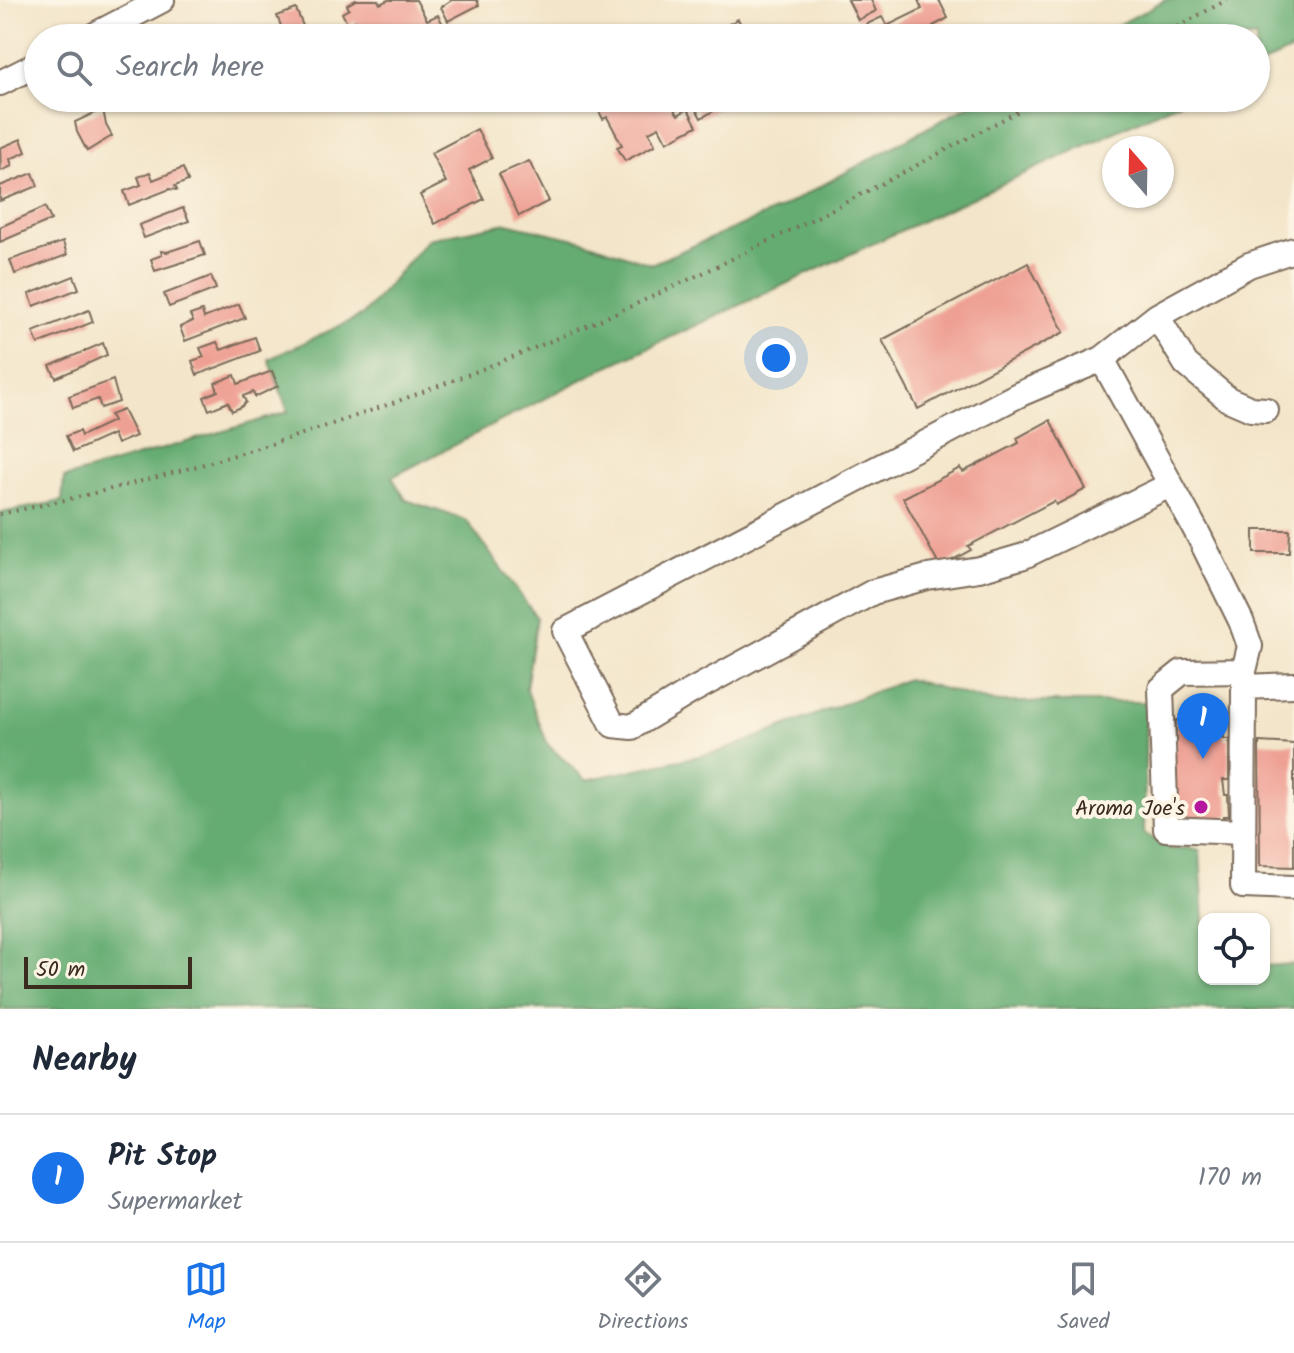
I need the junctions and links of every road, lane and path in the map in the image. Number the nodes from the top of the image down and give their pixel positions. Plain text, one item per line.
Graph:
1 (162, 0) edge
2 (1227, 0) edge
3 (116, 24) edge
4 (1182, 24) edge
5 (24, 71) edge
6 (0, 82) edge
7 (1017, 112) edge
8 (1294, 250) edge
9 (1157, 316) junction
10 (1102, 359) junction
11 (1266, 410) dead end
12 (1170, 485) junction
13 (0, 514) edge
14 (1244, 679) junction
15 (1294, 685) edge
16 (1243, 832) junction
17 (1294, 888) edge

1 - 3 street
2 - 4 path
5 - 6 street
7 - 13 path
8 - 9 street
9 - 10 street
9 - 11 street
10 - 12 street
10 - 12 street
12 - 14 street
14 - 15 street
14 - 16 street
14 - 16 street
16 - 17 street

